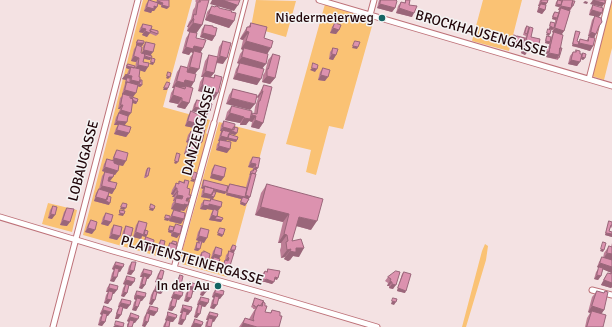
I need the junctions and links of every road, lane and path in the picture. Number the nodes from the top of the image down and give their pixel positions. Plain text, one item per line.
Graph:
1 (138, 0) edge
2 (246, 0) edge
3 (319, 0) edge
4 (374, 0) edge
5 (610, 0) edge
6 (370, 15) junction
7 (589, 79) junction
8 (612, 86) edge
9 (214, 123) joint
10 (0, 217) edge
11 (76, 240) junction
12 (174, 268) junction
13 (592, 290) dead end
14 (612, 295) edge
15 (53, 327) edge
16 (377, 327) edge

1 - 11 street, LOBAUGASSE
2 - 9 street, DANZERGASSE
3 - 6 street, BROCKHAUSENGASSE
4 - 6 street
5 - 7 street
6 - 7 street, BROCKHAUSENGASSE
7 - 8 street, BROCKHAUSENGASSE
9 - 12 street, DANZERGASSE
10 - 11 street, PLATTENSTEINERGASSE
11 - 12 street, PLATTENSTEINERGASSE
11 - 15 street, LOBAUGASSE
12 - 16 street, PLATTENSTEINERGASSE
13 - 14 street

